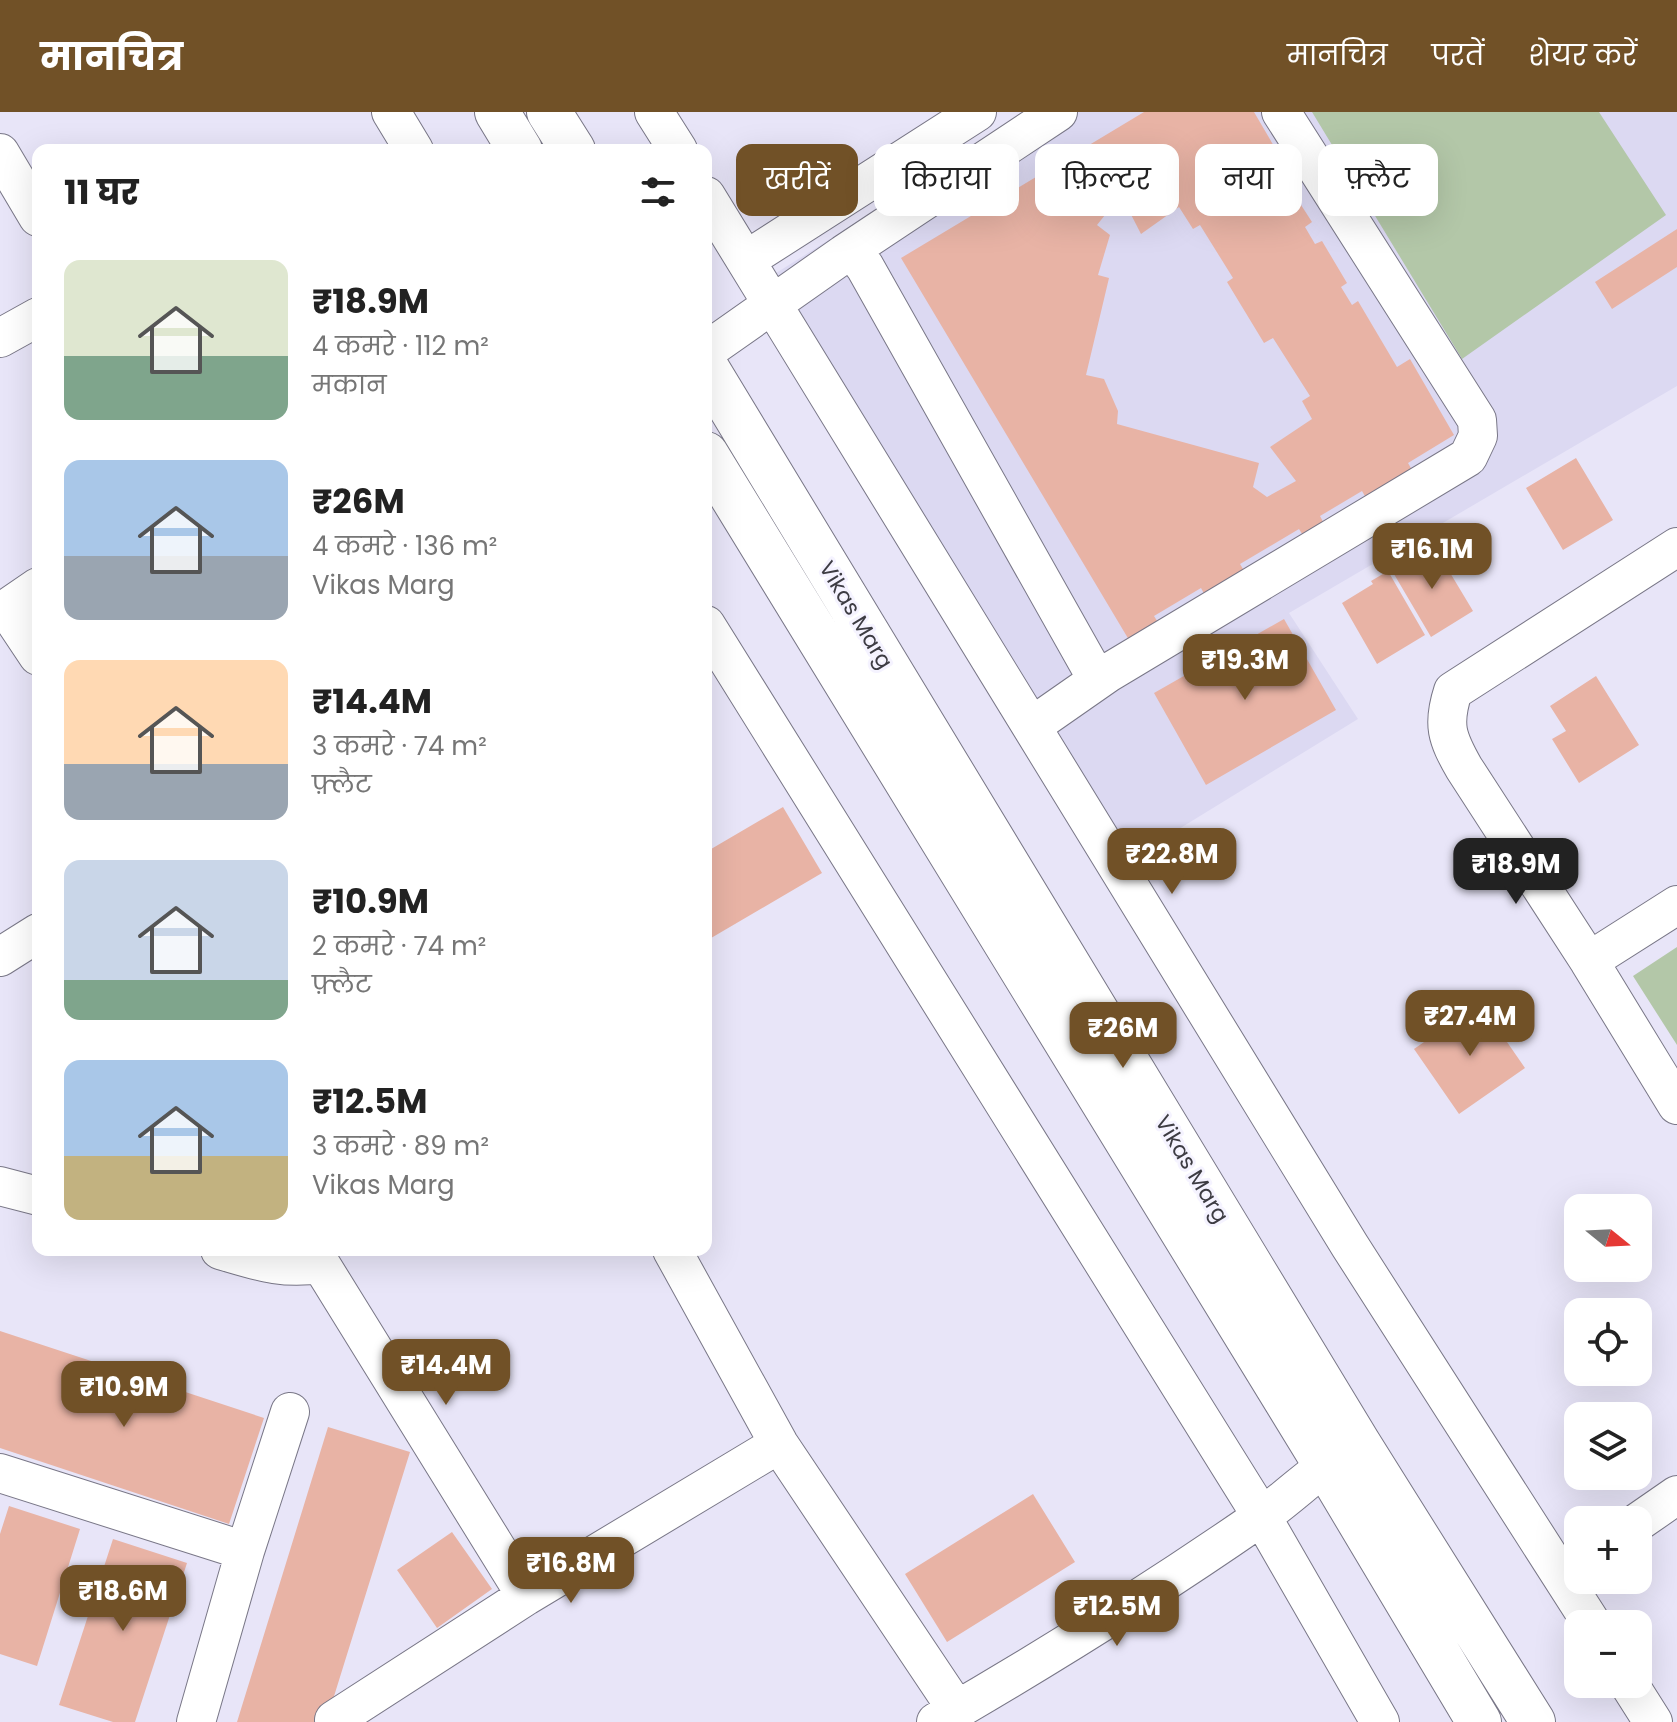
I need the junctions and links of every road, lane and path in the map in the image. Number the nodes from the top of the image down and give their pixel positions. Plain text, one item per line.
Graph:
1 (391, 112) edge
2 (497, 112) edge
3 (549, 112) edge
4 (654, 112) edge
5 (977, 112) edge
6 (1058, 112) edge
7 (1281, 112) edge
8 (410, 144) edge
9 (516, 144) edge
10 (569, 144) edge
11 (674, 144) edge
12 (0, 153) edge
13 (712, 206) edge
14 (32, 207) edge
15 (844, 254) junction
16 (746, 260) junction
17 (773, 303) junction
18 (32, 320) edge
19 (0, 338) edge
20 (712, 347) edge
21 (712, 377) edge
22 (712, 463) edge
23 (1677, 547) edge
24 (32, 591) edge
25 (3, 610) edge
26 (712, 635) edge
27 (32, 648) edge
28 (1108, 673) junction
29 (1032, 726) junction
30 (1677, 905) edge
31 (32, 937) edge
32 (0, 957) edge
33 (1589, 961) junction
34 (1677, 1105) edge
35 (0, 1186) edge
36 (32, 1194) edge
37 (241, 1256) edge
38 (675, 1256) edge
39 (317, 1257) edge
40 (290, 1412) dead end
41 (779, 1444) junction
42 (1342, 1454) junction
43 (0, 1473) edge
44 (1677, 1495) edge
45 (1652, 1512) edge
46 (1262, 1517) junction
47 (245, 1551) junction
48 (1564, 1562) edge
49 (526, 1596) junction
50 (1638, 1698) edge
51 (946, 1716) edge
52 (334, 1720) edge
53 (196, 1722) edge
54 (1380, 1722) edge
55 (1479, 1722) edge
56 (1533, 1722) edge
57 (1653, 1722) edge

1 - 8 street
2 - 9 main road
3 - 10 main road
4 - 11 street
5 - 16 street
6 - 15 street
7 - 28 street
12 - 14 street
13 - 16 street
15 - 17 street
15 - 28 street
16 - 17 street
17 - 20 street
17 - 29 street
18 - 19 street
21 - 42 main road, Vikas Marg
22 - 42 main road, Vikas Marg
23 - 33 street
24 - 25 street
25 - 27 street
26 - 46 street
28 - 29 street
29 - 48 street
30 - 33 street
31 - 32 street
33 - 34 street
35 - 36 street
37 - 39 street
38 - 41 street
39 - 49 street
40 - 47 street
41 - 49 street
41 - 51 street
42 - 46 street
42 - 55 main road, Vikas Marg
42 - 56 main road, Vikas Marg
43 - 47 street
44 - 45 street
46 - 51 street
46 - 54 street
47 - 53 street
49 - 52 street
50 - 57 street

